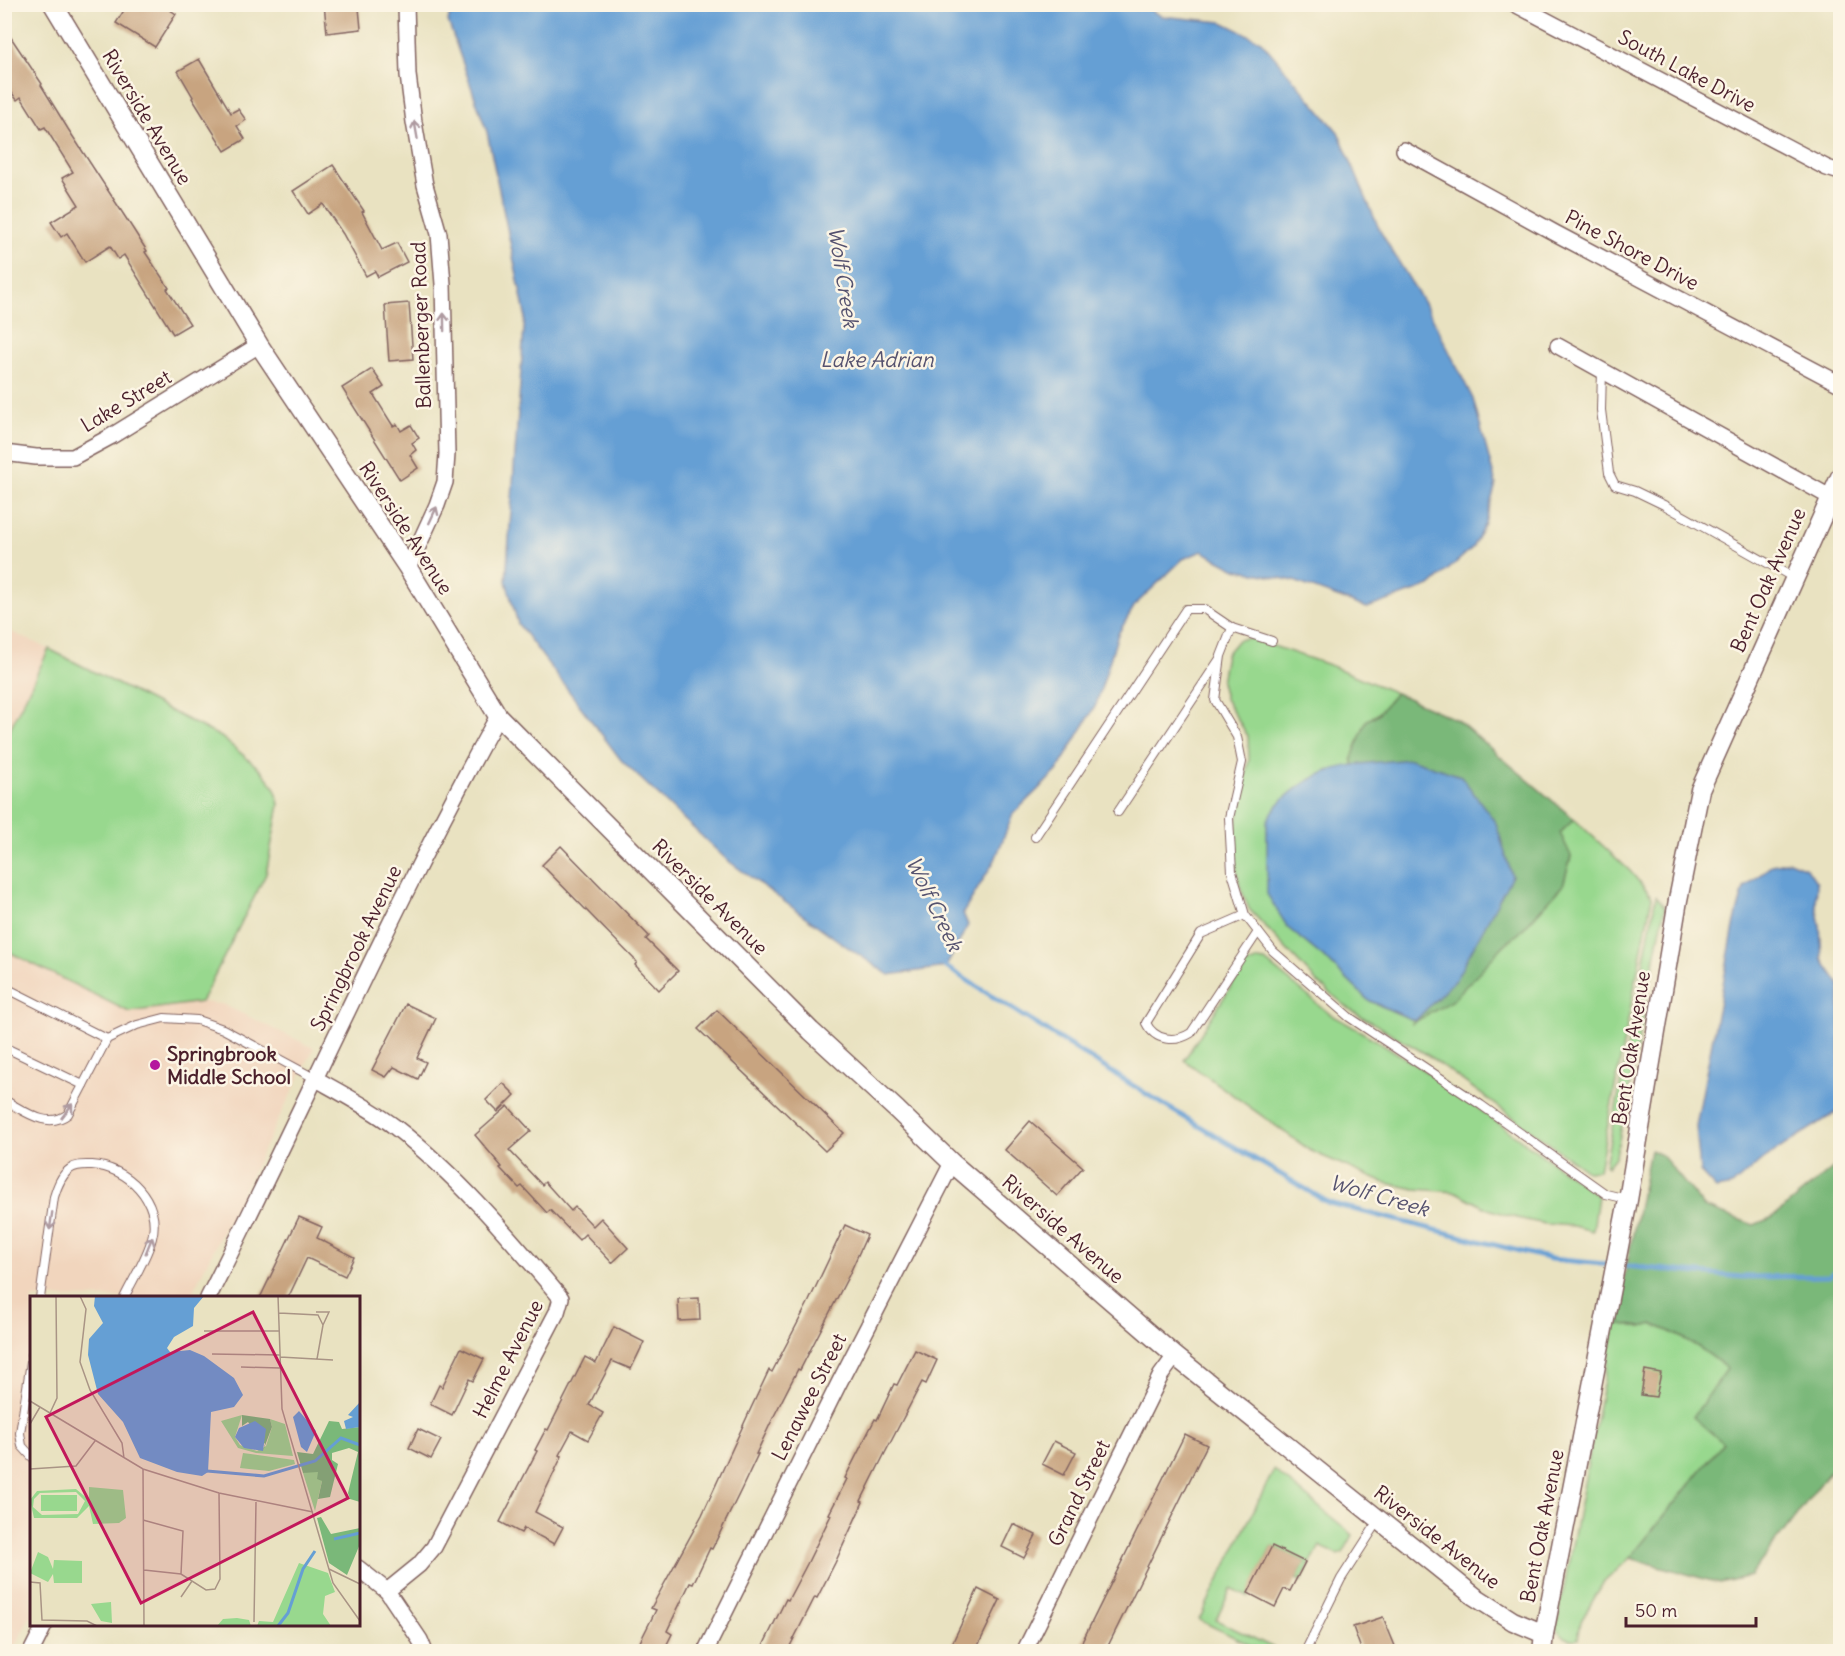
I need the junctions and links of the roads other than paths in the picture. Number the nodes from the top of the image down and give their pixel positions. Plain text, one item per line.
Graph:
1 (53, 4) edge
2 (406, 4) edge
3 (1515, 4) edge
4 (1404, 150) dead end
5 (1840, 172) edge
6 (259, 345) junction
7 (1558, 346) dead end
8 (1602, 370) junction
9 (1840, 384) edge
10 (4, 453) edge
11 (1840, 477) edge
12 (1830, 497) junction
13 (408, 568) junction
14 (1794, 578) junction
15 (1232, 628) junction
16 (1272, 641) dead end
17 (1221, 656) junction
18 (498, 716) junction
19 (1118, 812) dead end
20 (1035, 837) dead end
21 (1245, 915) junction
22 (1258, 932) junction
23 (4, 987) edge
24 (107, 1039) junction
25 (4, 1047) edge
26 (316, 1079) junction
27 (82, 1085) junction
28 (4, 1100) edge
29 (952, 1163) junction
30 (1628, 1200) junction
31 (40, 1296) edge
32 (125, 1296) edge
33 (209, 1296) edge
34 (1175, 1356) junction
35 (30, 1367) edge
36 (30, 1455) edge
37 (1378, 1520) junction
38 (360, 1570) edge
39 (387, 1591) junction
40 (44, 1626) edge
41 (1543, 1643) edge
42 (31, 1652) edge
43 (425, 1652) edge
44 (705, 1652) edge
45 (1024, 1652) edge
46 (1305, 1652) edge

1 - 6 street, Riverside Avenue
13 -> 2 street, Ballenberger Road
3 - 5 street, South Lake Drive
4 - 9 street, Pine Shore Drive
6 - 10 street, Lake Street
6 - 13 street, Riverside Avenue
7 - 8 street
8 - 12 street
8 - 14 lane
11 - 12 street, Bent Oak Avenue
12 - 14 street, Bent Oak Avenue
13 - 18 street, Riverside Avenue
14 - 30 street, Bent Oak Avenue
15 - 16 lane
15 - 17 lane
15 - 20 lane
17 - 19 lane
17 - 21 lane
18 - 26 street, Springbrook Avenue
18 - 29 street, Riverside Avenue
21 - 22 lane
21 - 22 lane
22 - 30 lane
23 - 24 lane
24 - 26 lane
24 - 27 lane
25 - 27 lane
26 - 33 street, Springbrook Avenue
26 - 39 street, Helme Avenue
28 -> 27 lane
29 - 34 street, Riverside Avenue
29 - 44 street, Lenawee Street
30 - 41 street, Bent Oak Avenue
32 -> 31 lane
34 - 37 street, Riverside Avenue
34 - 45 street, Grand Street
35 - 36 lane
37 - 41 street, Riverside Avenue
37 - 46 lane
38 - 39 street
39 - 43 street
40 - 42 street

